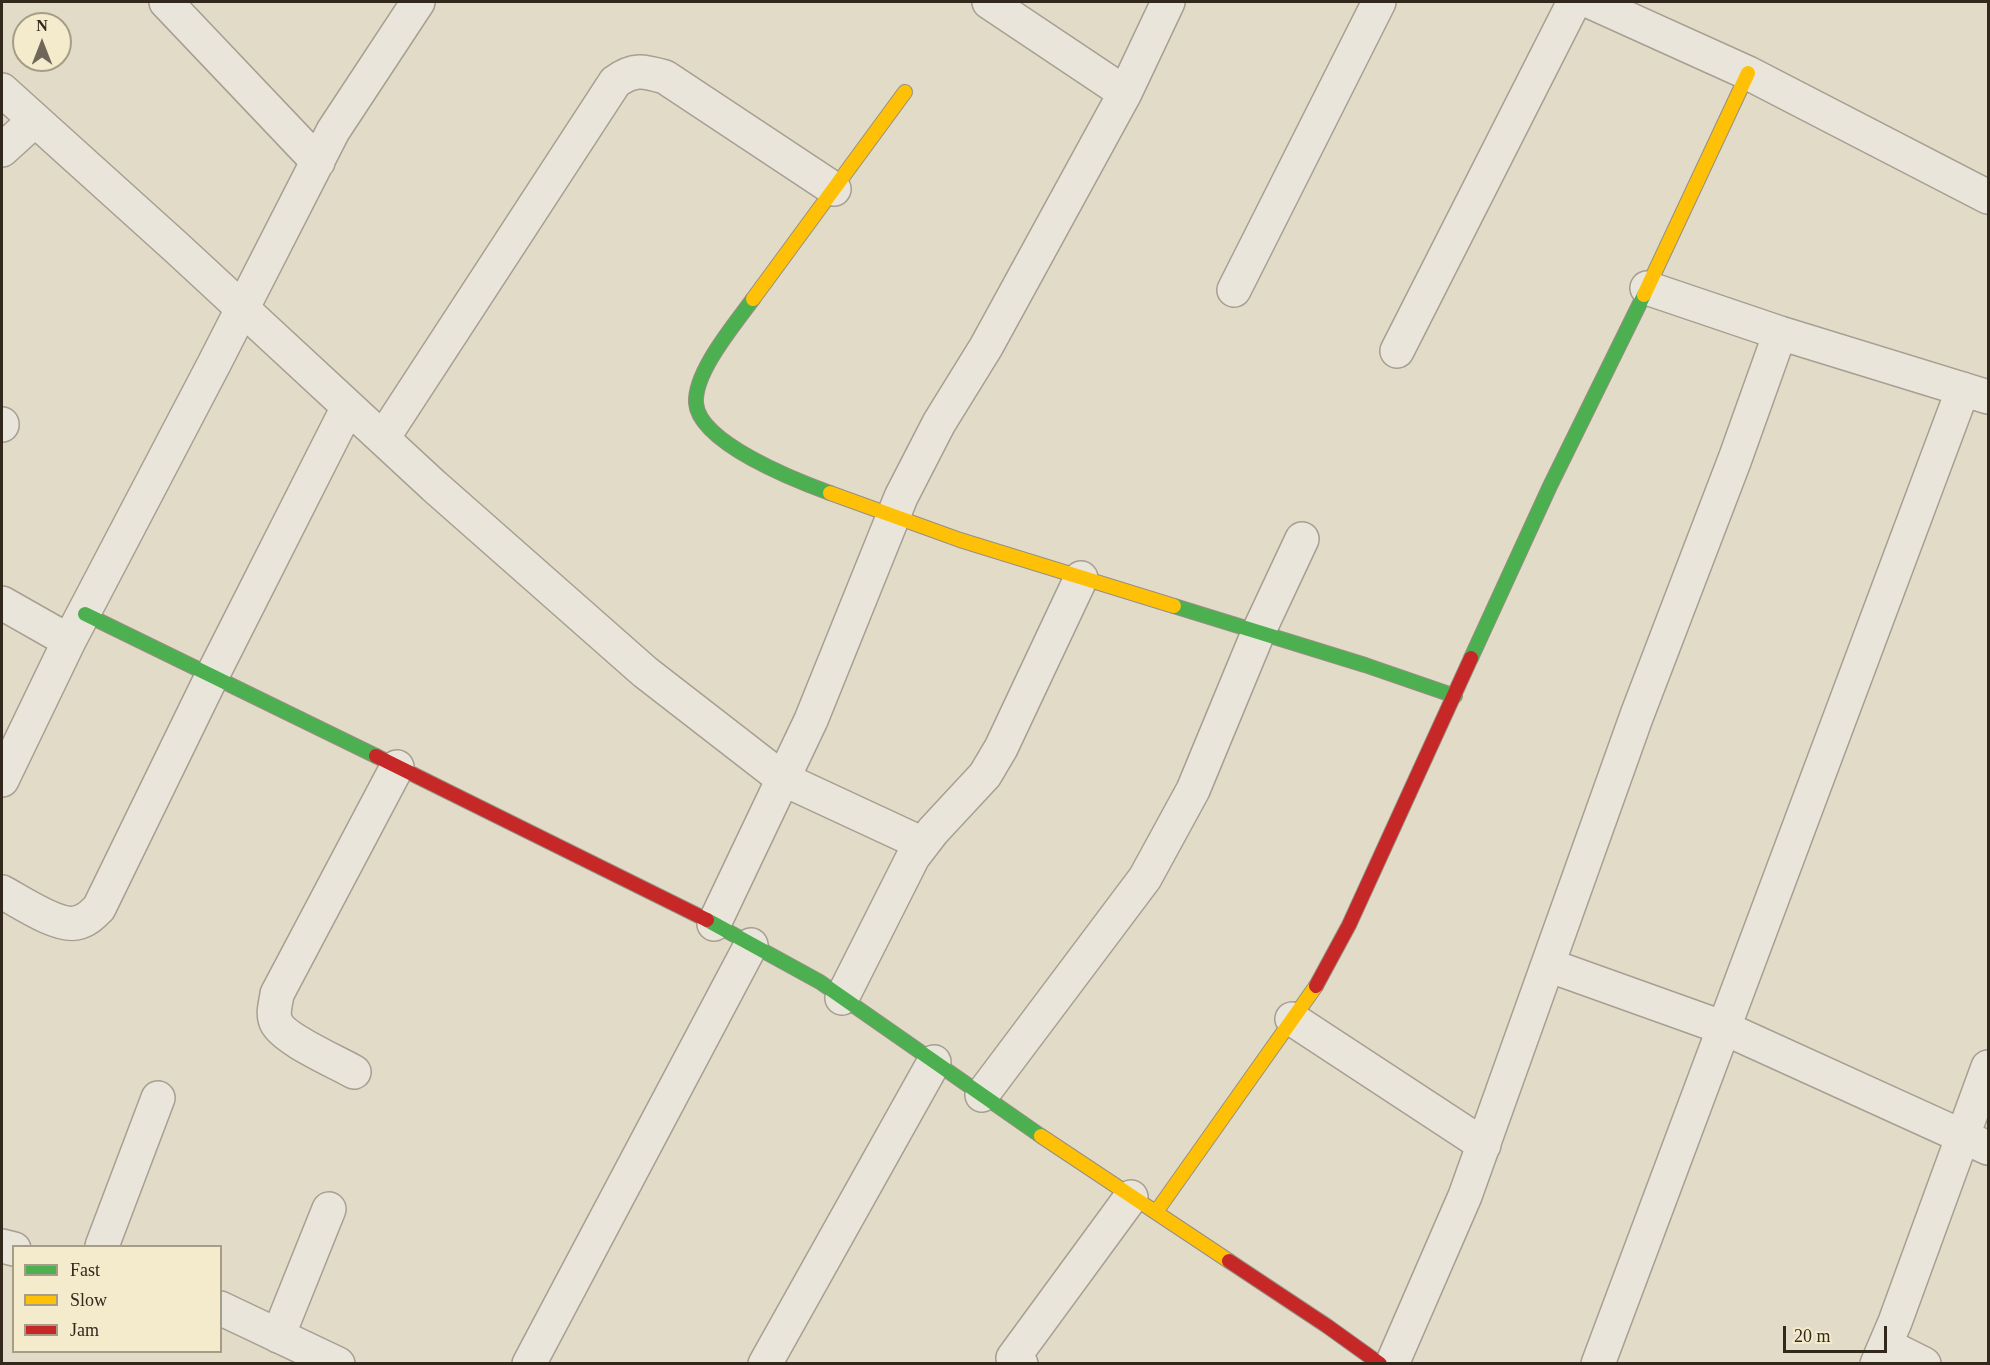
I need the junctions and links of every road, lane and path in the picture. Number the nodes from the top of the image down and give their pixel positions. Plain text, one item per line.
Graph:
1 (166, 2) edge
2 (418, 2) edge
3 (989, 2) edge
4 (1168, 2) edge
5 (1379, 2) edge
6 (1574, 2) edge
7 (1591, 2) edge
8 (1748, 73) junction
9 (2, 90) edge
10 (905, 92) dead end
11 (1125, 93) junction
12 (35, 120) junction
13 (2, 150) edge
14 (318, 162) junction
15 (834, 189) junction
16 (1989, 197) edge
17 (1647, 288) junction
18 (1234, 290) dead end
19 (243, 309) junction
20 (1780, 333) junction
21 (1397, 351) dead end
22 (1976, 393) edge
23 (348, 407) junction
24 (383, 438) junction
25 (893, 516) junction
26 (1302, 539) dead end
27 (1081, 578) junction
28 (2, 603) edge
29 (77, 628) junction
30 (1258, 633) junction
31 (212, 676) junction
32 (1455, 696) junction
33 (397, 767) junction
34 (783, 779) junction
35 (2, 780) edge
36 (923, 844) junction
37 (2, 892) edge
38 (714, 924) junction
39 (751, 945) junction
40 (1548, 965) junction
41 (842, 998) junction
42 (1293, 1019) junction
43 (1724, 1028) junction
44 (934, 1062) junction
45 (1989, 1067) edge
46 (354, 1072) dead end
47 (982, 1095) junction
48 (158, 1098) dead end
49 (1976, 1142) edge
50 (1484, 1145) junction
51 (1144, 1205) junction
52 (329, 1209) dead end
53 (102, 1245) edge
54 (222, 1309) edge
55 (278, 1336) junction
56 (1881, 1354) edge
57 (1015, 1362) edge
58 (1378, 1362) edge
59 (338, 1364) edge
60 (529, 1364) edge
61 (765, 1364) edge
62 (1598, 1364) edge
63 (1924, 1364) edge

1 - 14 street
2 - 14 street
3 - 11 street
4 - 11 street
5 - 18 street
6 - 21 street
7 - 8 street
8 - 16 street
8 - 17 street
9 - 12 street
10 - 15 street
11 - 25 street
12 - 13 street
12 - 19 street
14 - 19 street
15 - 24 street
15 - 25 street
17 - 20 street
17 - 32 street
19 - 23 street
19 - 29 street
20 - 22 street
20 - 40 street
22 - 43 street
23 - 24 street
23 - 31 street
24 - 34 street
25 - 27 street
25 - 34 street
26 - 30 street
27 - 30 street
27 - 36 street
28 - 29 street
29 - 31 street
29 - 35 street
30 - 32 street
30 - 47 street
31 - 33 street
31 - 37 street
32 - 42 street
33 - 38 street
33 - 46 street
34 - 36 street
34 - 38 street
36 - 41 street
38 - 39 street
39 - 41 street
39 - 60 street
40 - 43 street
40 - 50 street
41 - 44 street
42 - 50 street
42 - 51 street
43 - 49 street
43 - 62 street
44 - 47 street
44 - 61 street
45 - 49 street
47 - 51 street
48 - 53 street
49 - 56 street
50 - 58 street
51 - 57 street
51 - 58 street
52 - 55 street
54 - 55 street
55 - 59 street
56 - 63 street

